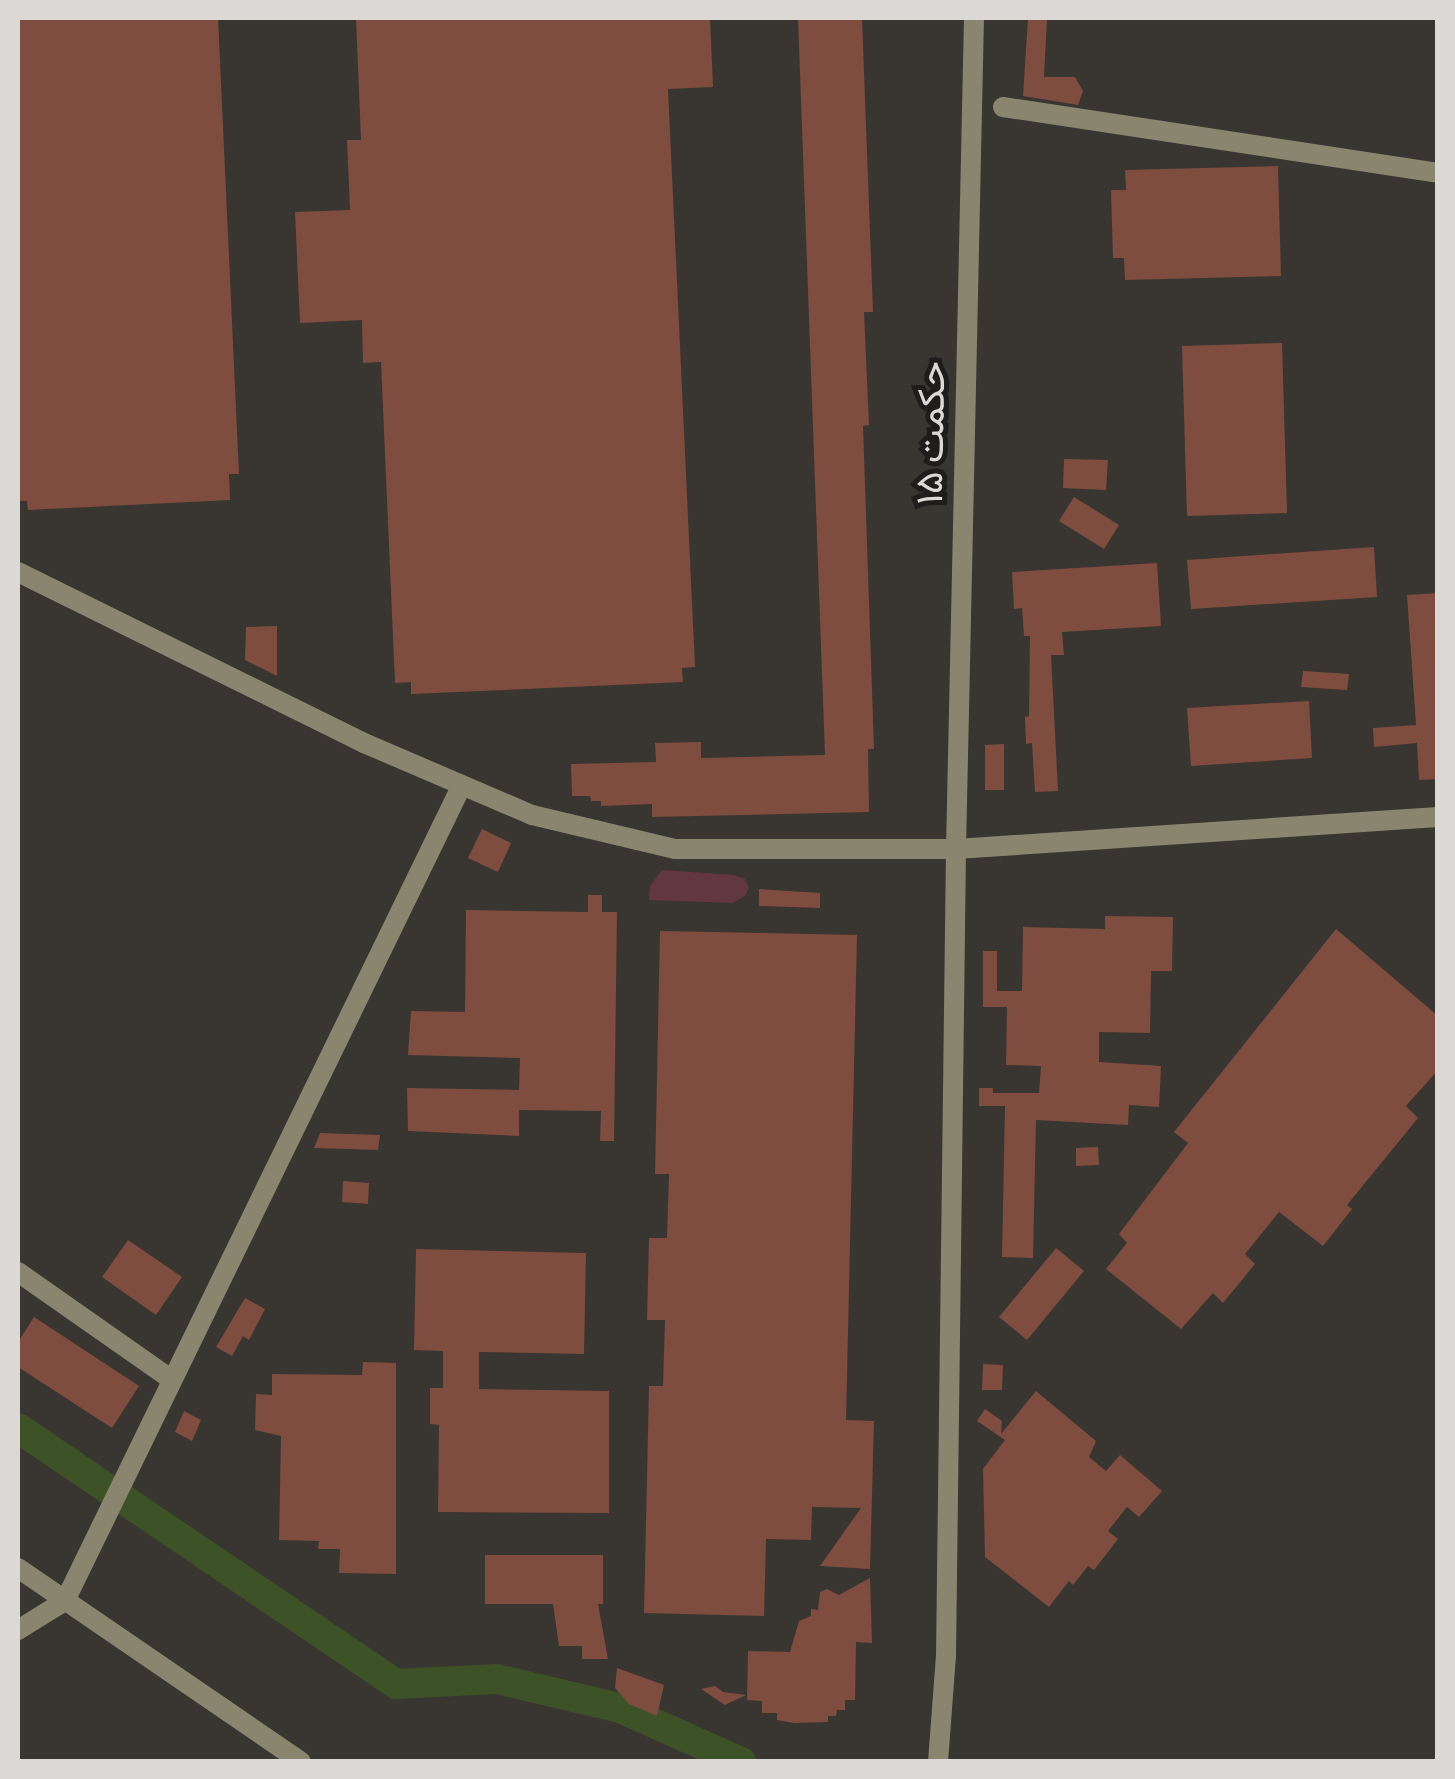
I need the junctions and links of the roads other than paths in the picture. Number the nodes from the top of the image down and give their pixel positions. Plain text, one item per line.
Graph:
1 (974, 18) edge
2 (1003, 107) dead end
3 (1438, 173) edge
4 (18, 572) edge
5 (462, 785) junction
6 (1438, 817) edge
7 (956, 850) junction
8 (18, 1272) edge
9 (172, 1380) junction
10 (18, 1568) edge
11 (64, 1601) junction
12 (18, 1630) edge
13 (301, 1762) edge
14 (938, 1762) edge

1 - 7 street, حکمت ۱۵
2 - 3 street
4 - 5 street
5 - 7 street
5 - 9 street
6 - 7 street
7 - 14 street, حکمت ۱۵
8 - 9 street
9 - 11 street
10 - 11 street
11 - 12 street
11 - 13 street

